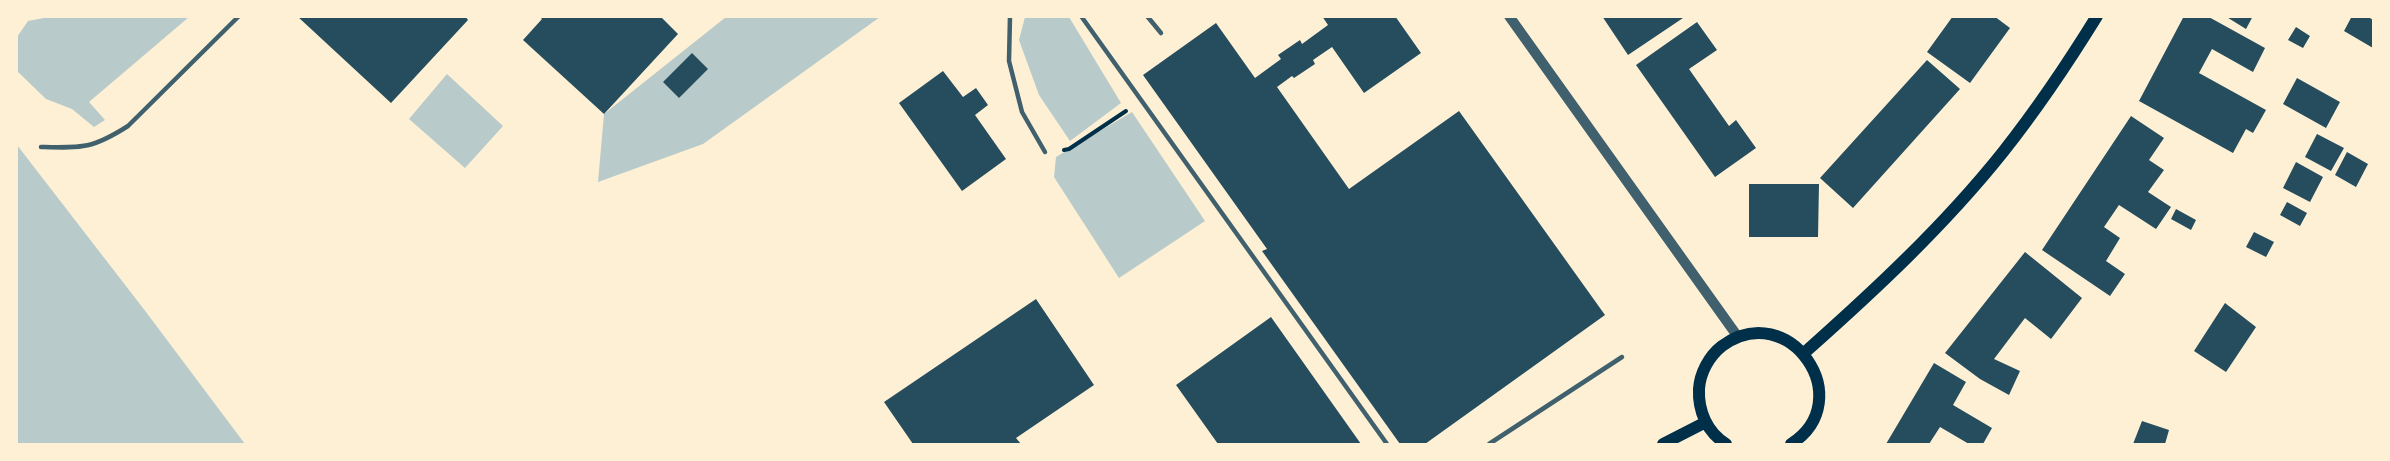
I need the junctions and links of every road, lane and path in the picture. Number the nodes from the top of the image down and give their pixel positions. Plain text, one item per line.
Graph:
1 (239, 16) edge
2 (1010, 16) edge
3 (1081, 16) edge
4 (1147, 16) edge
5 (1509, 16) edge
6 (2097, 16) edge
7 (1161, 33) dead end
8 (1141, 100) junction
9 (41, 147) dead end
10 (1045, 152) joint
11 (1738, 337) junction
12 (1803, 354) junction
13 (1622, 357) dead end
14 (1706, 422) junction
15 (1387, 444) edge
16 (1489, 444) edge
17 (1663, 444) edge
18 (1726, 444) edge
19 (1791, 444) edge

1 - 9 lane
2 - 10 lane
3 - 8 lane
4 - 7 lane
5 - 11 street
6 - 12 main road
8 - 10 path
8 - 15 lane
11 - 12 main road
11 - 14 main road
12 - 19 main road
13 - 16 lane
14 - 17 main road
14 - 18 main road

